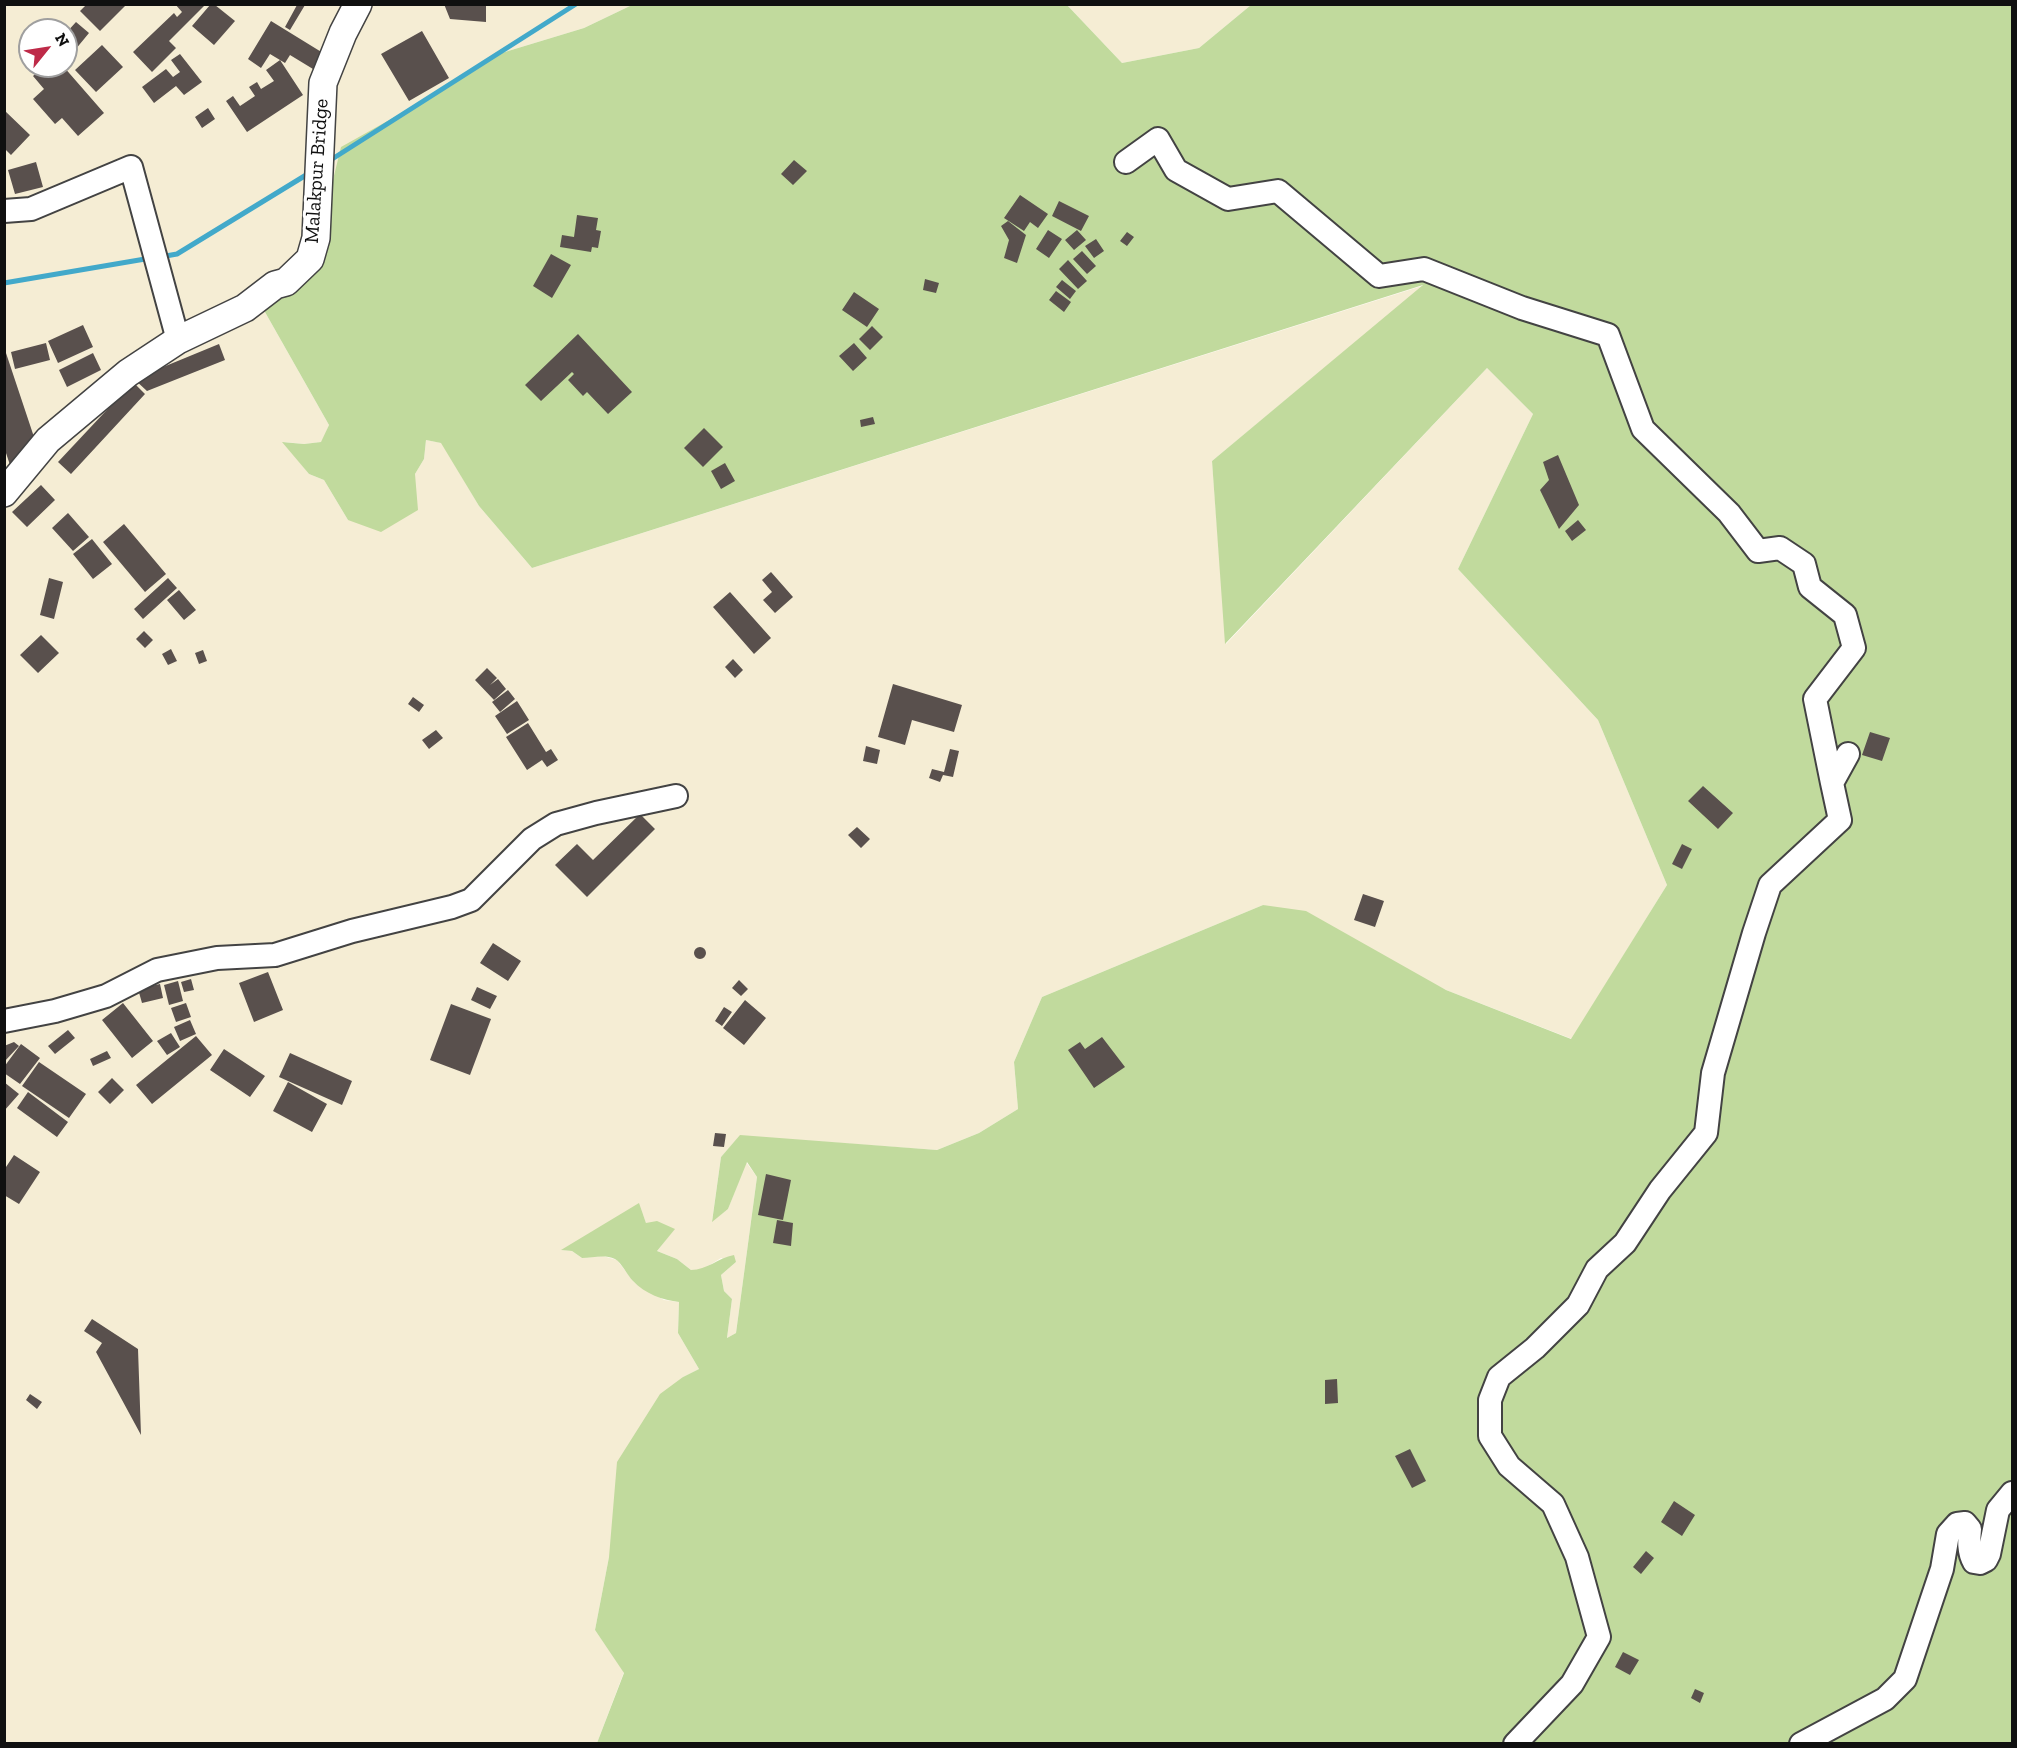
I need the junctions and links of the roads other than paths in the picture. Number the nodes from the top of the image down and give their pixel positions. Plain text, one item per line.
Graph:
1 (358, 4) edge
2 (1126, 162) dead end
3 (4, 210) edge
4 (178, 340) junction
5 (4, 493) edge
6 (1848, 754) dead end
7 (1832, 783) junction
8 (675, 796) dead end
9 (4, 1021) edge
10 (2013, 1492) edge
11 (1515, 1743) edge
12 (1800, 1743) edge

1 - 4 street, Malakpur Bridge
2 - 7 street
3 - 4 street
4 - 5 street
6 - 7 street
7 - 11 street
8 - 9 street
10 - 12 street

